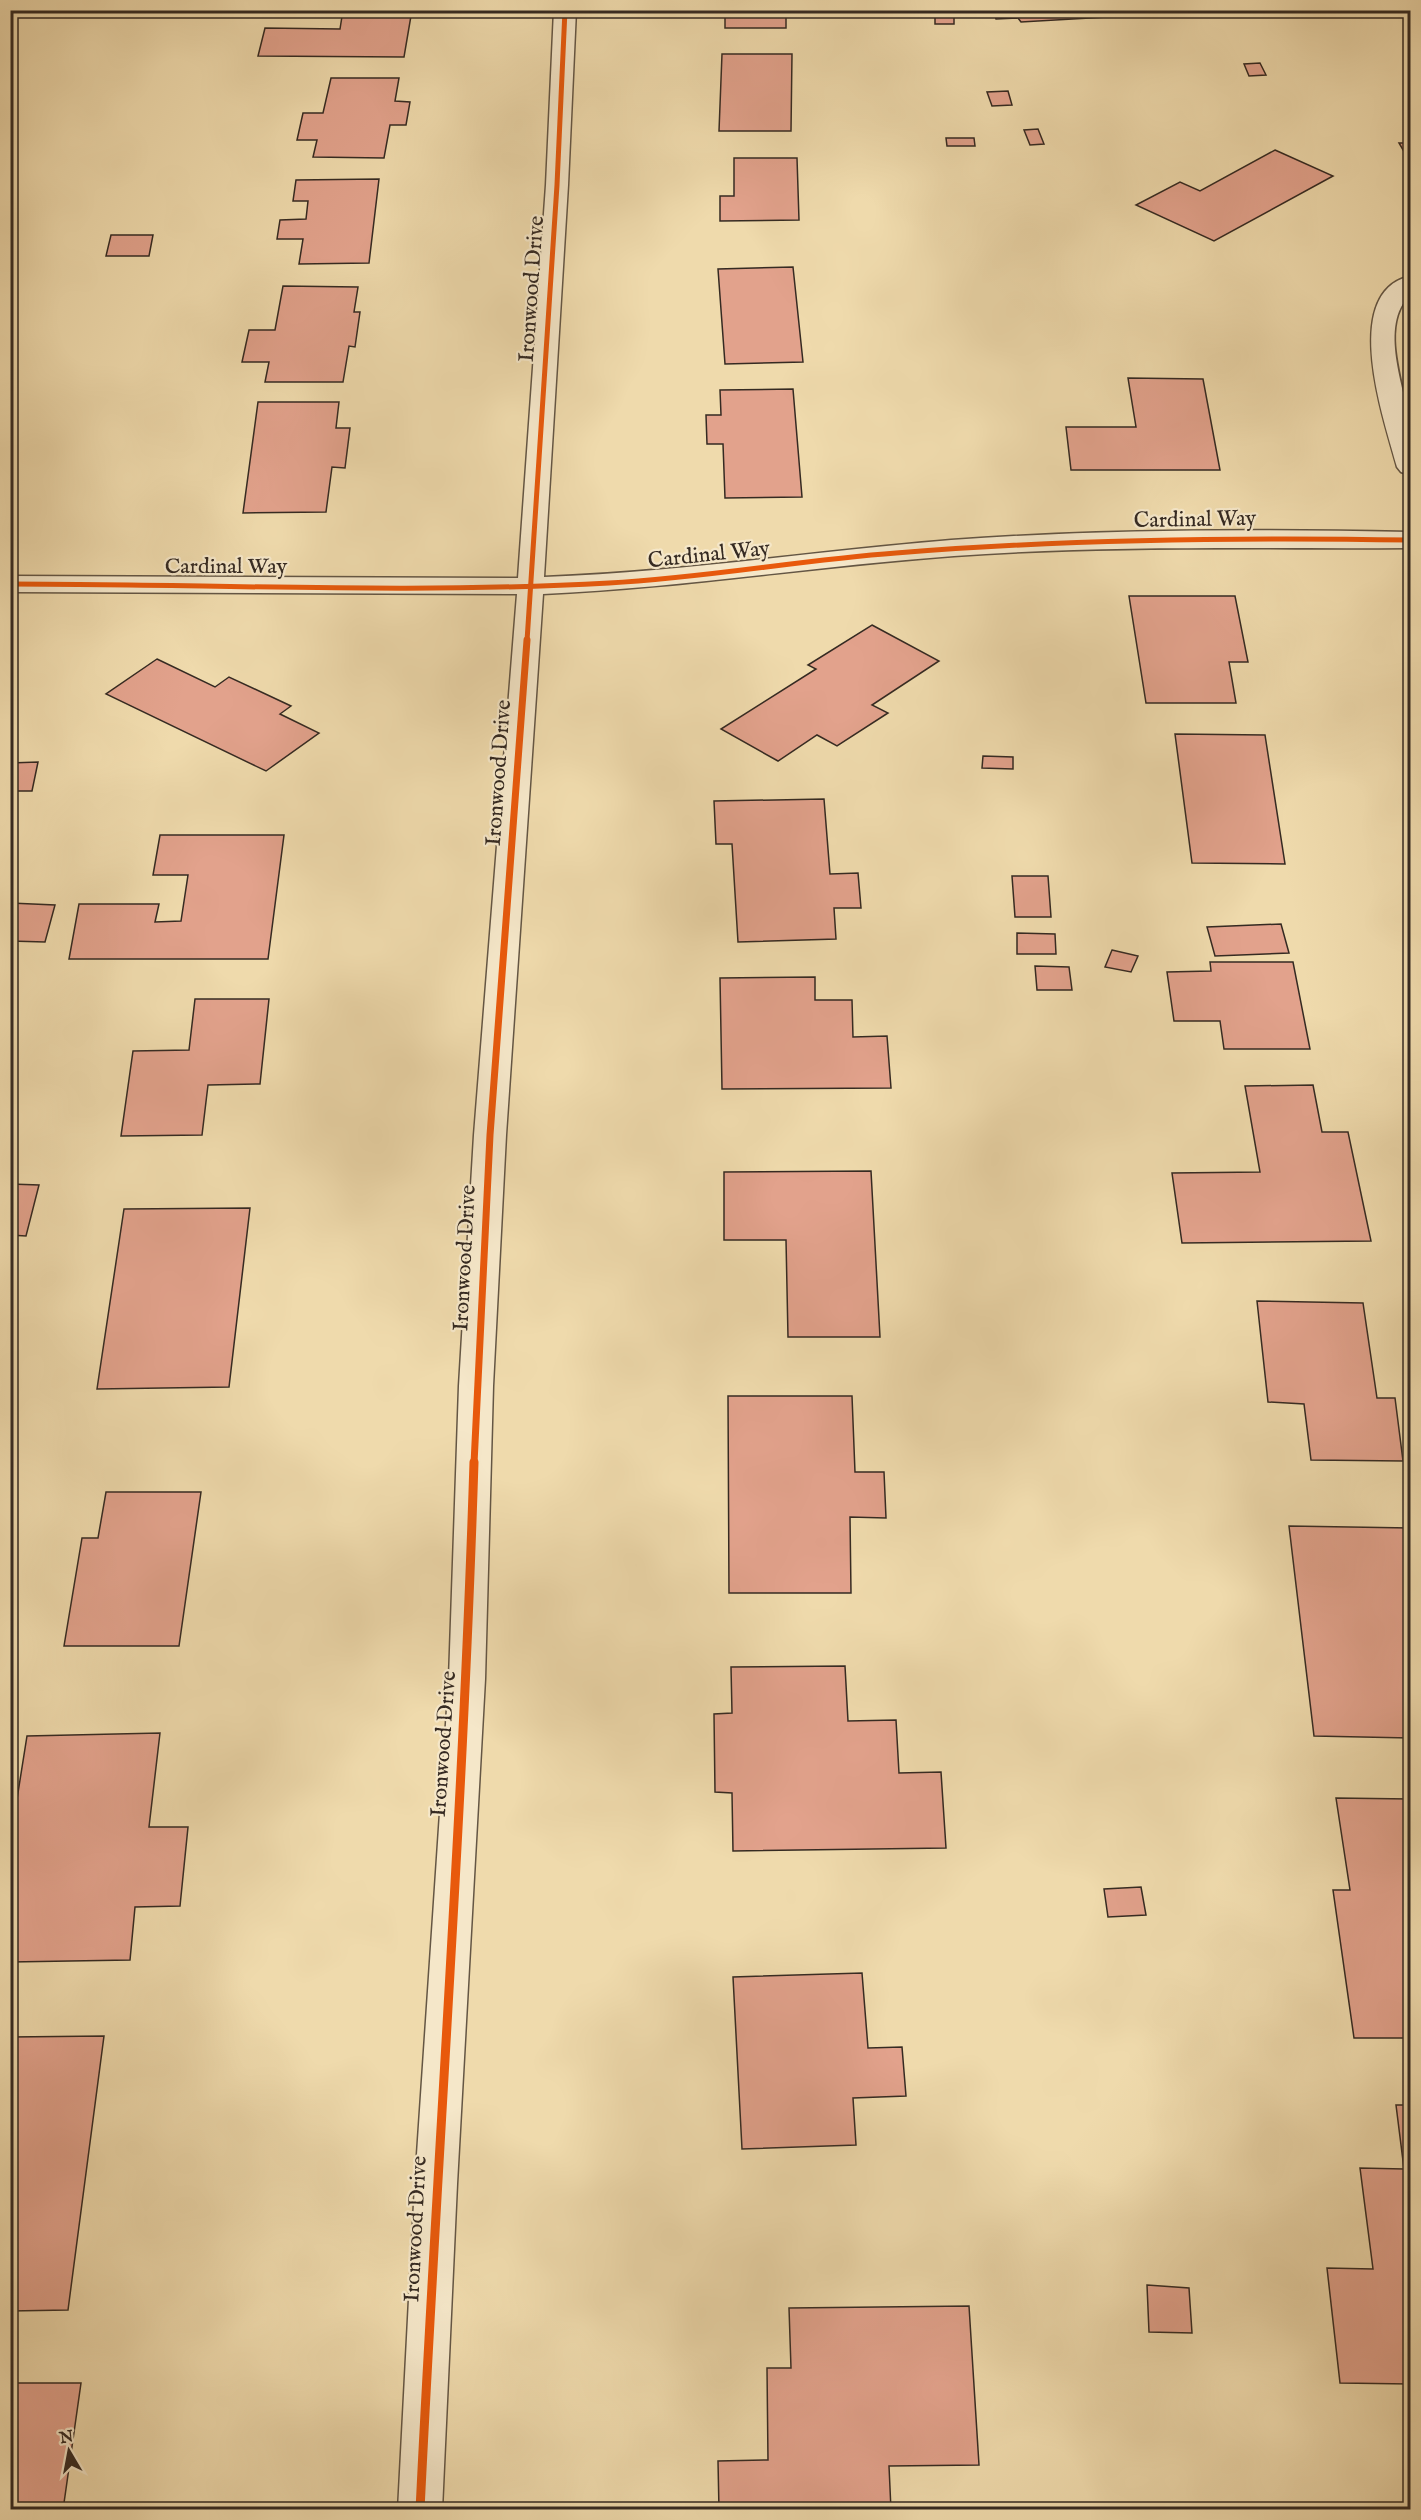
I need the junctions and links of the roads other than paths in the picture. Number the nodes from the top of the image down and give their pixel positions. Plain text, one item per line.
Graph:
1 (565, 10) edge
2 (1404, 290) edge
3 (1410, 467) edge
4 (1410, 540) edge
5 (10, 584) edge
6 (531, 586) junction
7 (420, 2510) edge

1 - 6 street, Ironwood Drive
2 - 3 street
4 - 6 street, Cardinal Way
5 - 6 street, Cardinal Way
6 - 7 street, Ironwood Drive

